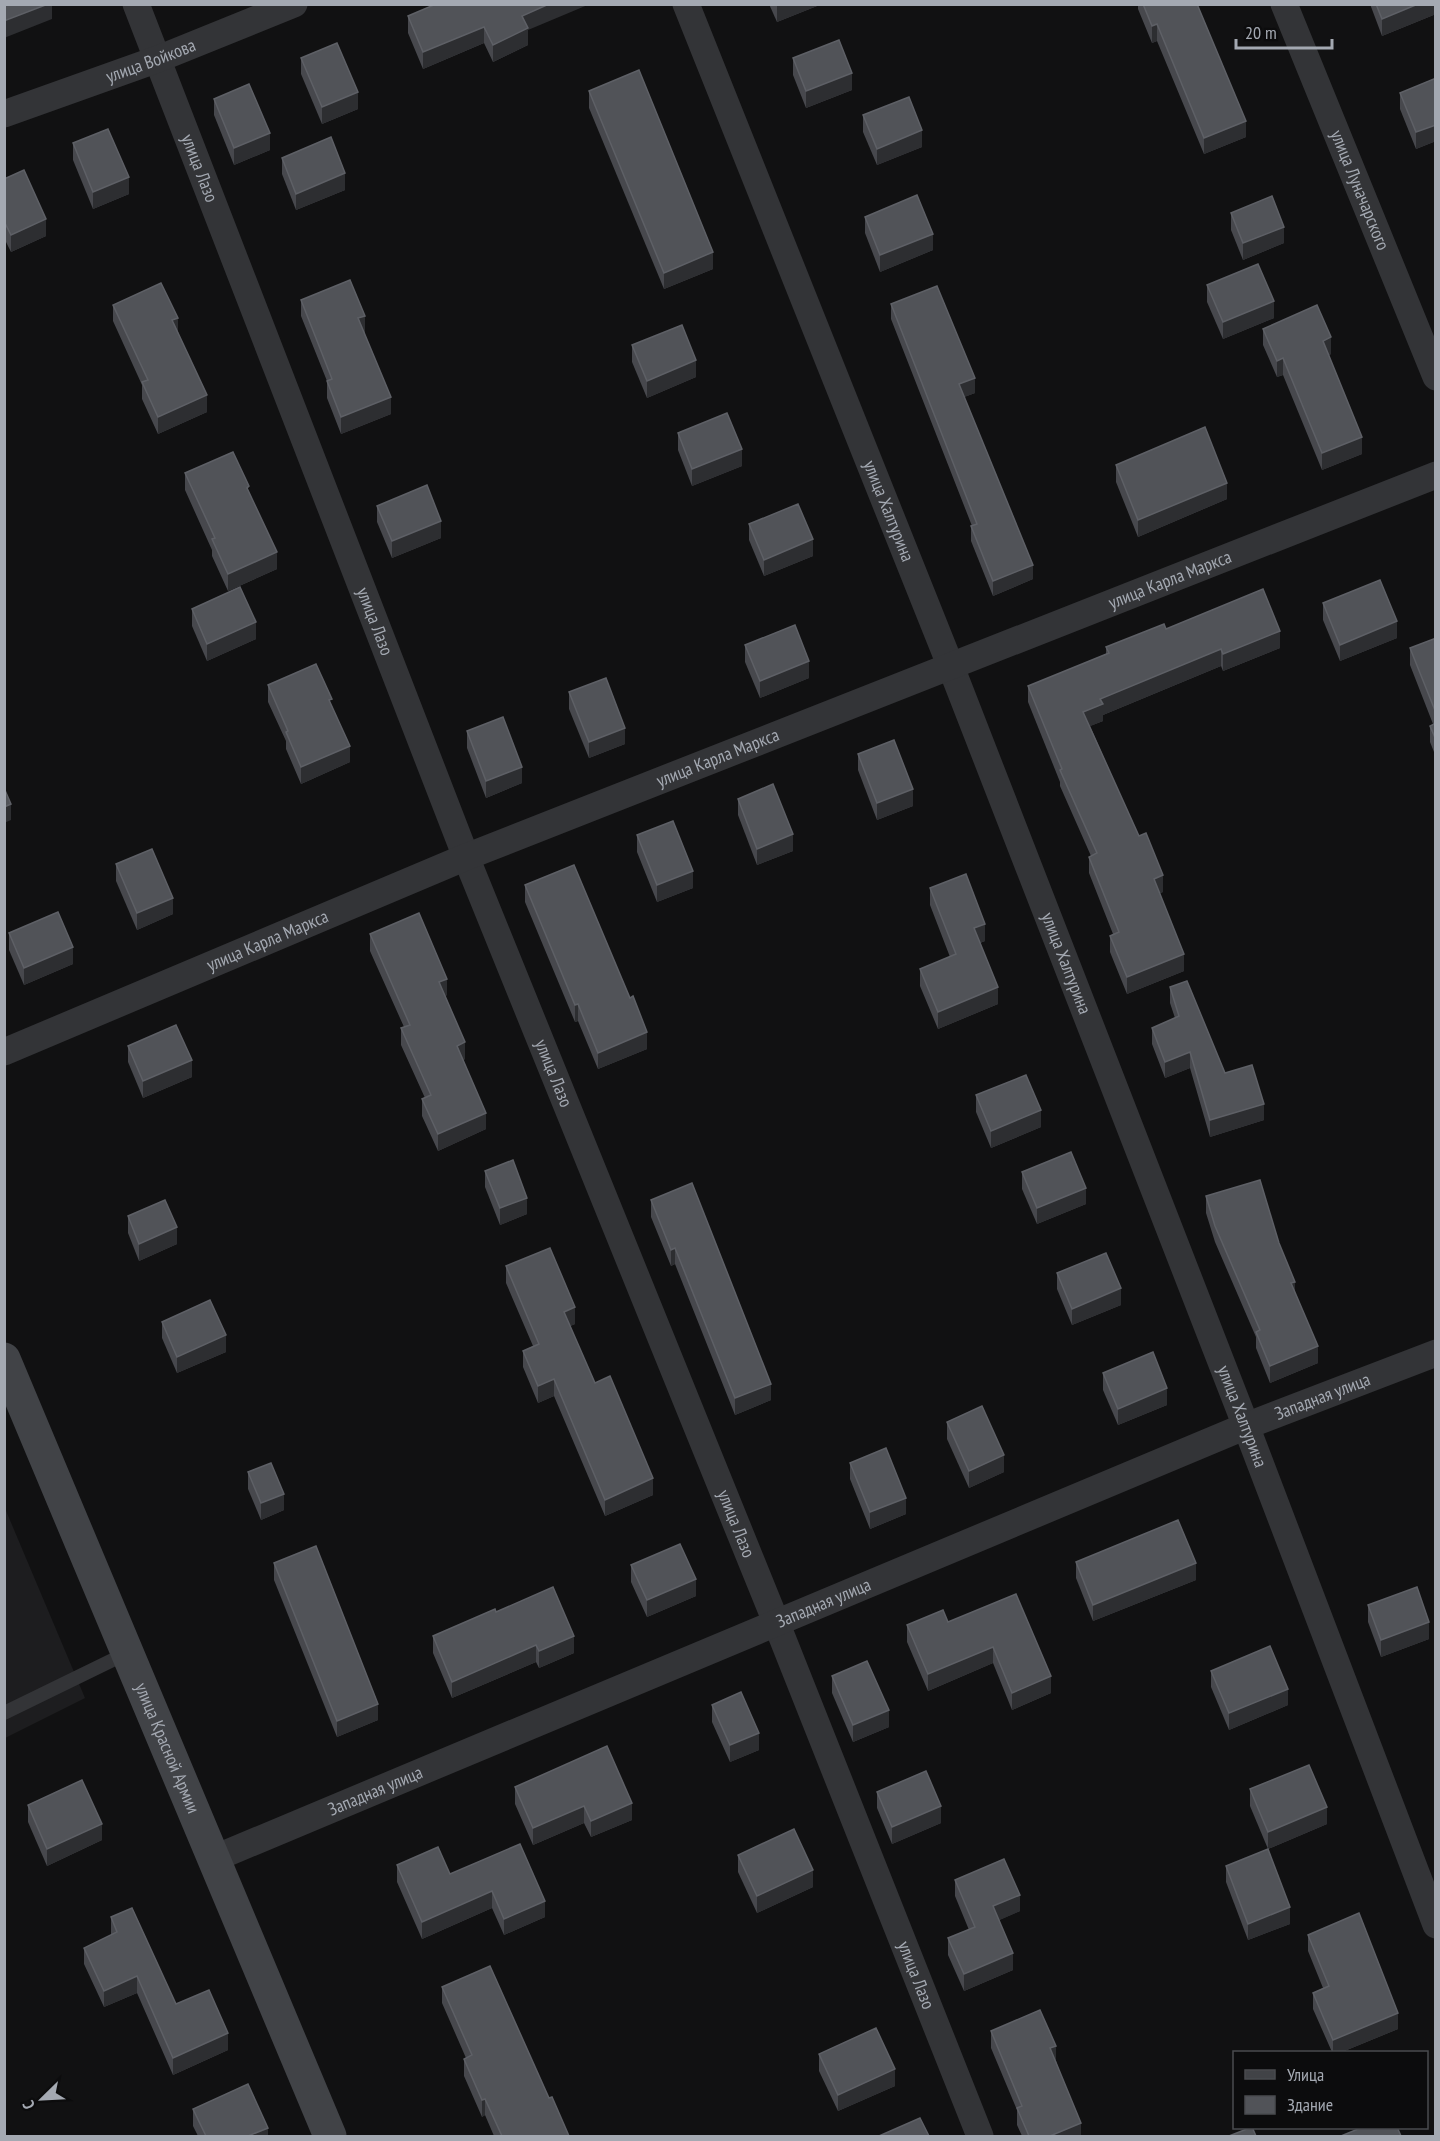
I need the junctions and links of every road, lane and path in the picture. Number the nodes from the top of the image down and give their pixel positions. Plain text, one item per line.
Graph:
1 (136, 4) edge
2 (294, 4) edge
3 (686, 4) edge
4 (1284, 4) edge
5 (158, 59) junction
6 (4, 114) edge
7 (1436, 376) edge
8 (1436, 475) edge
9 (951, 667) junction
10 (466, 857) junction
11 (4, 1052) edge
12 (1436, 1353) edge
13 (4, 1359) edge
14 (1246, 1426) junction
15 (776, 1622) junction
16 (127, 1653) junction
17 (4, 1713) edge
18 (213, 1859) junction
19 (1436, 1926) edge
20 (330, 2136) edge
21 (980, 2136) edge

1 - 5 street, улица Лазо
2 - 5 street, улица Войкова
3 - 9 street, улица Халтурина
4 - 7 street, улица Луначарского
5 - 6 street, улица Войкова
5 - 10 street, улица Лазо
8 - 9 street, улица Карла Маркса
9 - 10 street, улица Карла Маркса
9 - 14 street, улица Халтурина
10 - 11 street, улица Карла Маркса
10 - 15 street, улица Лазо
12 - 14 street, Западная улица
13 - 16 street, улица Красной Армии
14 - 15 street, Западная улица
14 - 19 street, улица Халтурина
15 - 18 street, Западная улица
15 - 21 street, улица Лазо
16 - 17 lane
16 - 18 street, улица Красной Армии
18 - 20 street, улица Красной Армии

